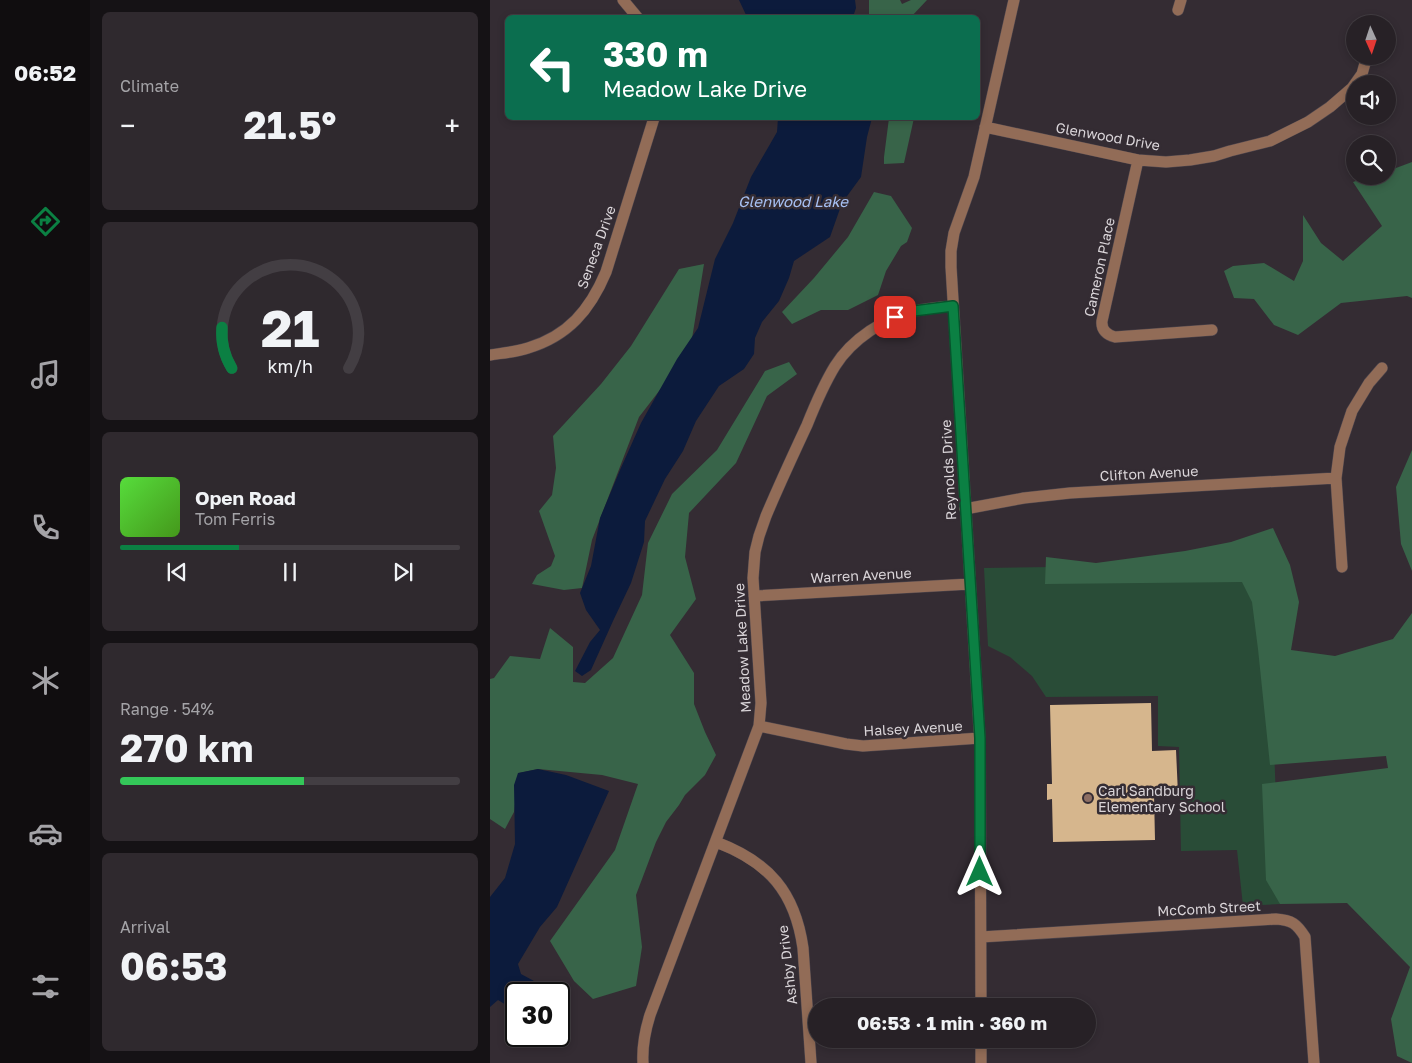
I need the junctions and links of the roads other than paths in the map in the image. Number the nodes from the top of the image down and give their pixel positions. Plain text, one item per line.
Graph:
1 (622, 0) edge
2 (1014, 0) edge
3 (635, 15) edge
4 (1364, 65) edge
5 (653, 120) edge
6 (985, 127) junction
7 (1138, 160) junction
8 (953, 306) junction
9 (1212, 330) dead end
10 (490, 355) edge
11 (1382, 368) dead end
12 (1336, 478) junction
13 (966, 509) junction
14 (1342, 567) dead end
15 (970, 584) junction
16 (754, 596) junction
17 (759, 726) junction
18 (980, 738) junction
19 (716, 842) junction
20 (981, 937) junction
21 (981, 998) edge
22 (981, 1048) edge
23 (643, 1063) edge
24 (811, 1063) edge
25 (981, 1063) edge
26 (1314, 1063) edge

1 - 3 street
2 - 6 street, Reynolds Drive
4 - 7 street, Glenwood Drive
5 - 10 street, Seneca Drive
6 - 7 street, Glenwood Drive
6 - 8 street, Reynolds Drive
7 - 9 street, Cameron Place
8 - 13 street, Reynolds Drive
8 - 16 street, Meadow Lake Drive
11 - 12 street
12 - 13 street, Clifton Avenue
12 - 14 street
13 - 15 street, Reynolds Drive
15 - 16 street, Warren Avenue
15 - 18 street, Reynolds Drive
16 - 17 street, Meadow Lake Drive
17 - 18 street, Halsey Avenue
17 - 19 street, Meadow Lake Drive
18 - 20 street, Reynolds Drive
19 - 23 street, Meadow Lake Drive
19 - 24 street, Ashby Drive
20 - 21 street, Reynolds Drive
20 - 26 street, McComb Street
22 - 25 street

